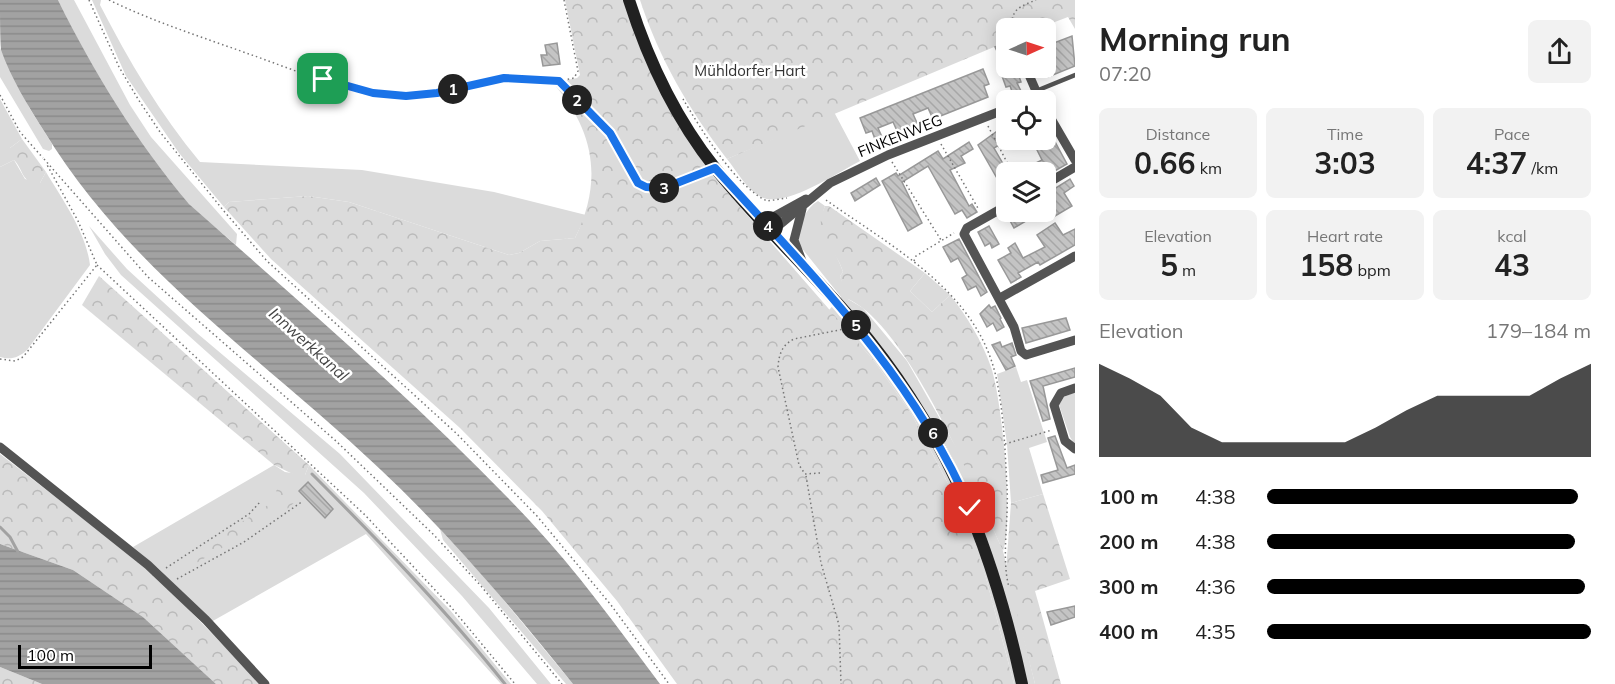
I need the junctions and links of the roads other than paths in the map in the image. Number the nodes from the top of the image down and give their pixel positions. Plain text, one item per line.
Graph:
1 (629, 0) edge
2 (1075, 75) edge
3 (1046, 90) edge
4 (996, 113) edge
5 (1056, 127) edge
6 (1075, 160) edge
7 (1075, 167) edge
8 (1056, 178) edge
9 (809, 198) junction
10 (996, 211) edge
11 (768, 227) junction
12 (1075, 255) edge
13 (804, 266) junction
14 (1000, 298) junction
15 (1075, 340) edge
16 (1075, 388) edge
17 (0, 447) edge
18 (1075, 449) edge
19 (265, 684) edge
20 (1022, 684) edge

1 - 11 main road
2 - 3 lane
4 - 9 street, FINKENWEG
5 - 6 street
7 - 8 street
9 - 11 street, FINKENWEG
9 - 13 street
10 - 14 street
11 - 13 main road
12 - 14 street
13 - 20 main road
14 - 15 street
16 - 18 street
17 - 19 street

